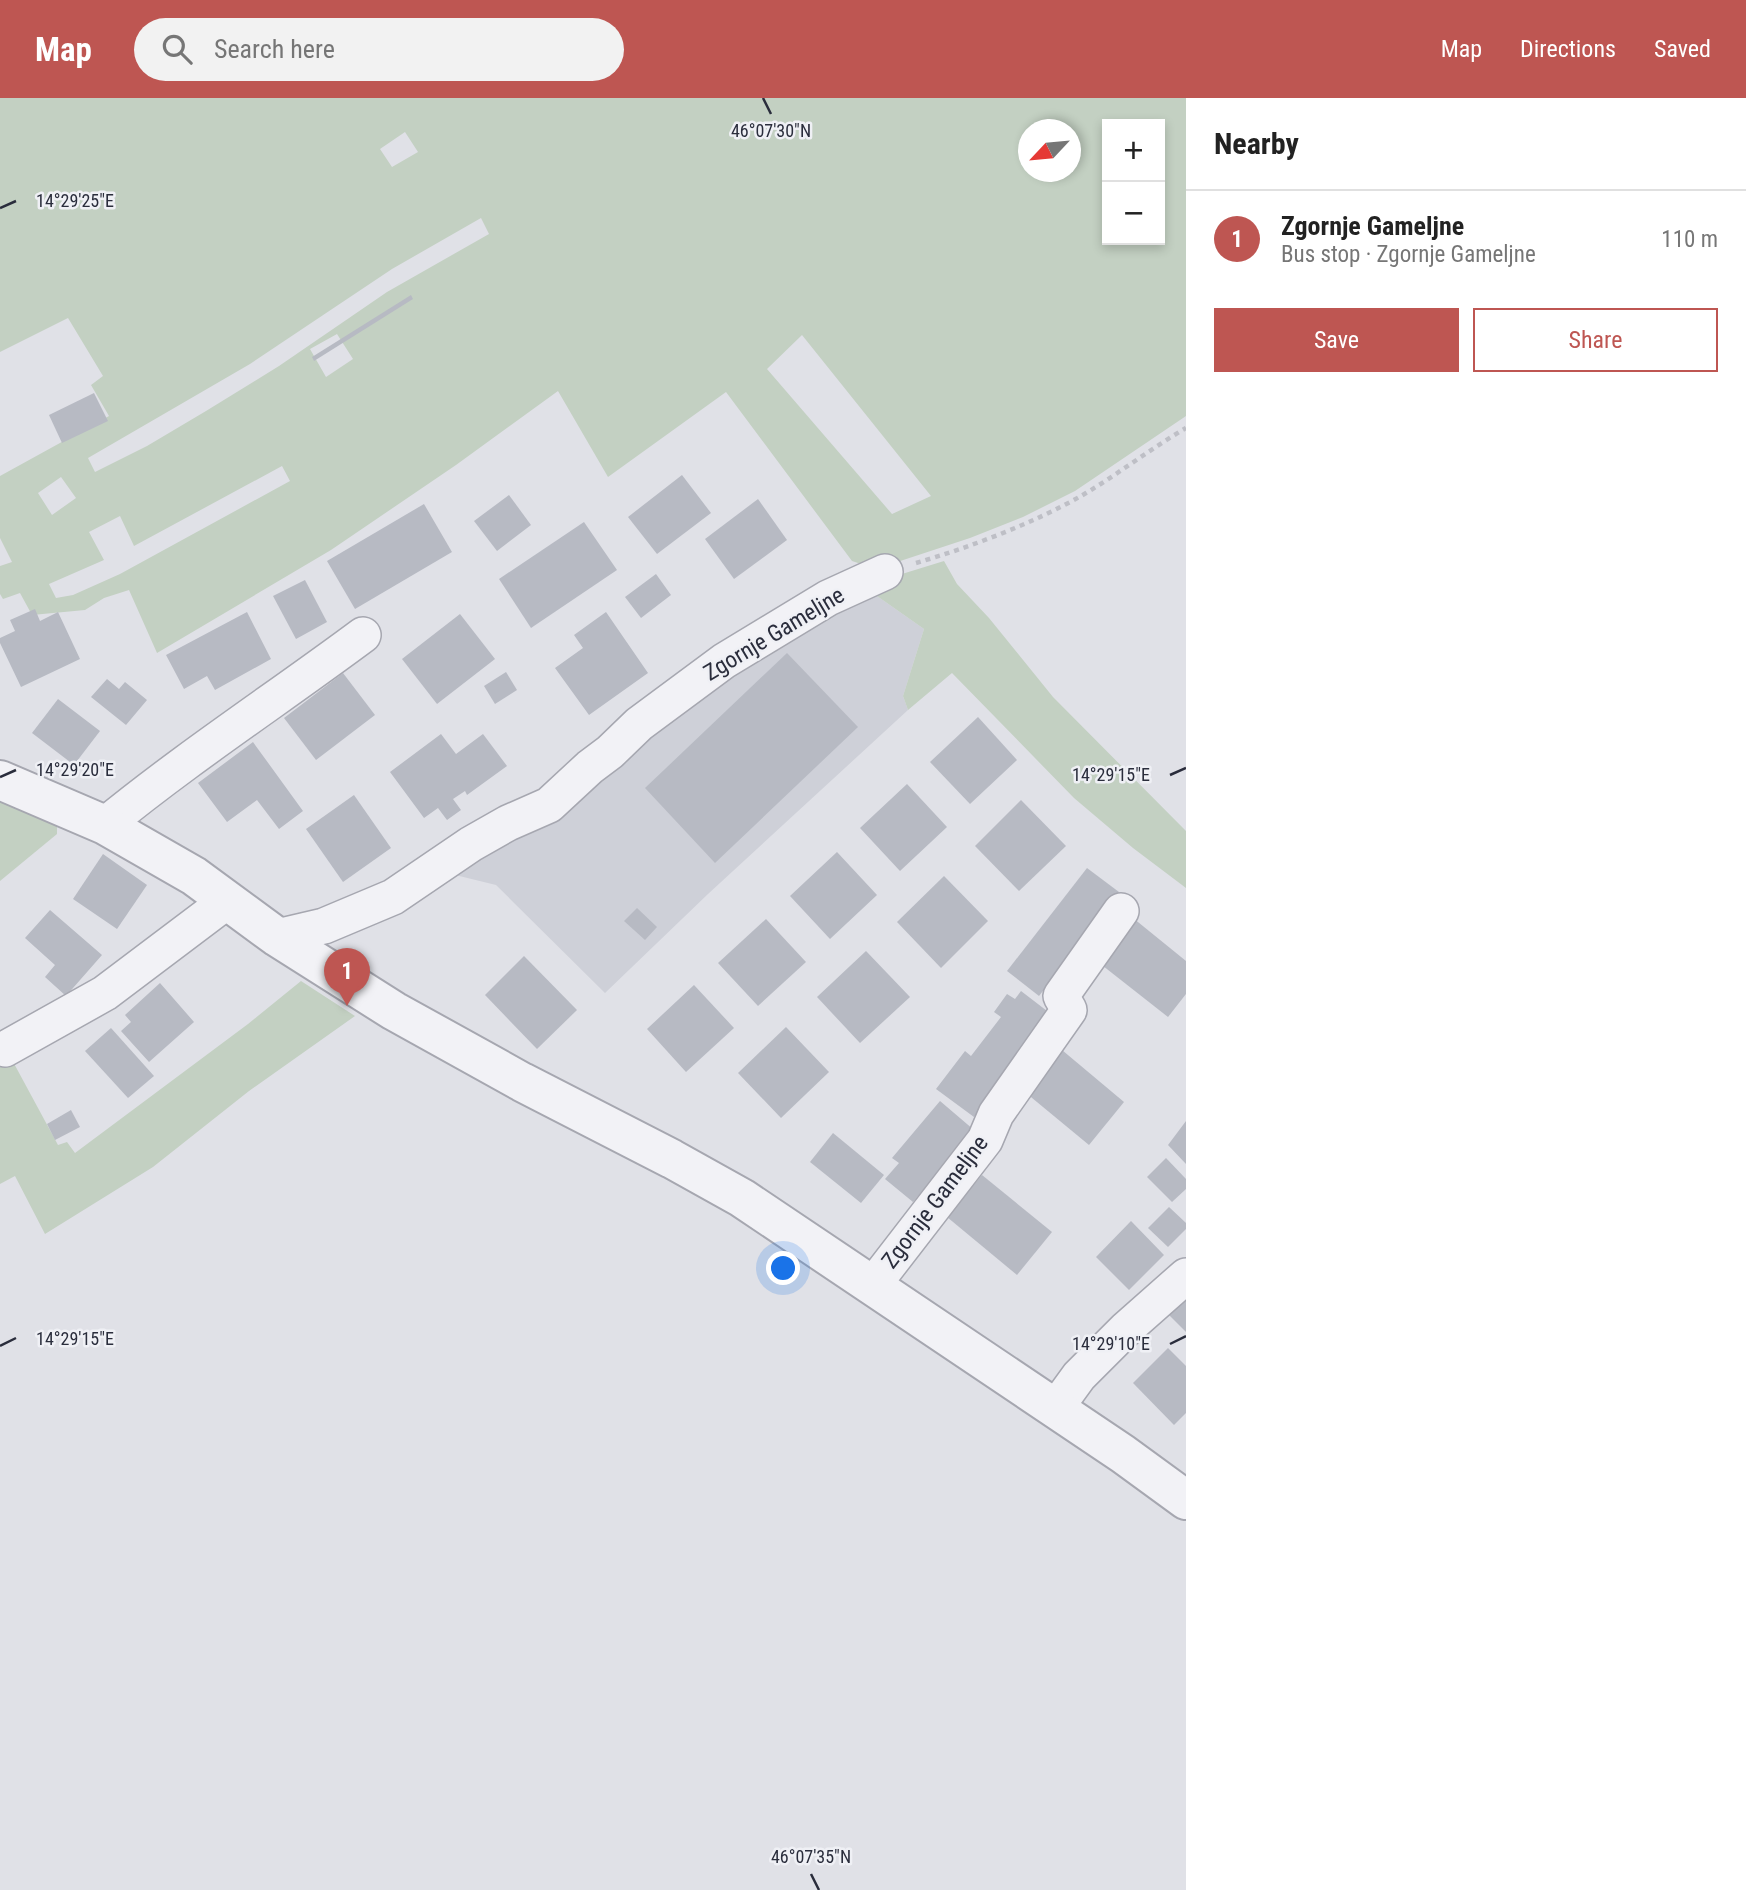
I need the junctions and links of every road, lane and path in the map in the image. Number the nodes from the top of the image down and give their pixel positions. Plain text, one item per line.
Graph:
1 (1186, 428) edge
2 (885, 572) joint
3 (363, 635) dead end
4 (0, 780) edge
5 (105, 825) junction
6 (228, 901) junction
7 (1121, 911) dead end
8 (277, 937) junction
9 (5, 1049) dead end
10 (1186, 1276) edge
11 (873, 1284) junction
12 (1055, 1409) junction
13 (1186, 1500) edge

1 - 2 path
2 - 8 street, Zgornje Gameljne
3 - 5 street
4 - 5 street, Zgornje Gameljne
5 - 6 street, Zgornje Gameljne
6 - 8 street, Zgornje Gameljne
6 - 9 street
7 - 11 street, Zgornje Gameljne
8 - 11 street, Zgornje Gameljne
10 - 12 street
11 - 12 street, Zgornje Gameljne
12 - 13 street, Zgornje Gameljne

